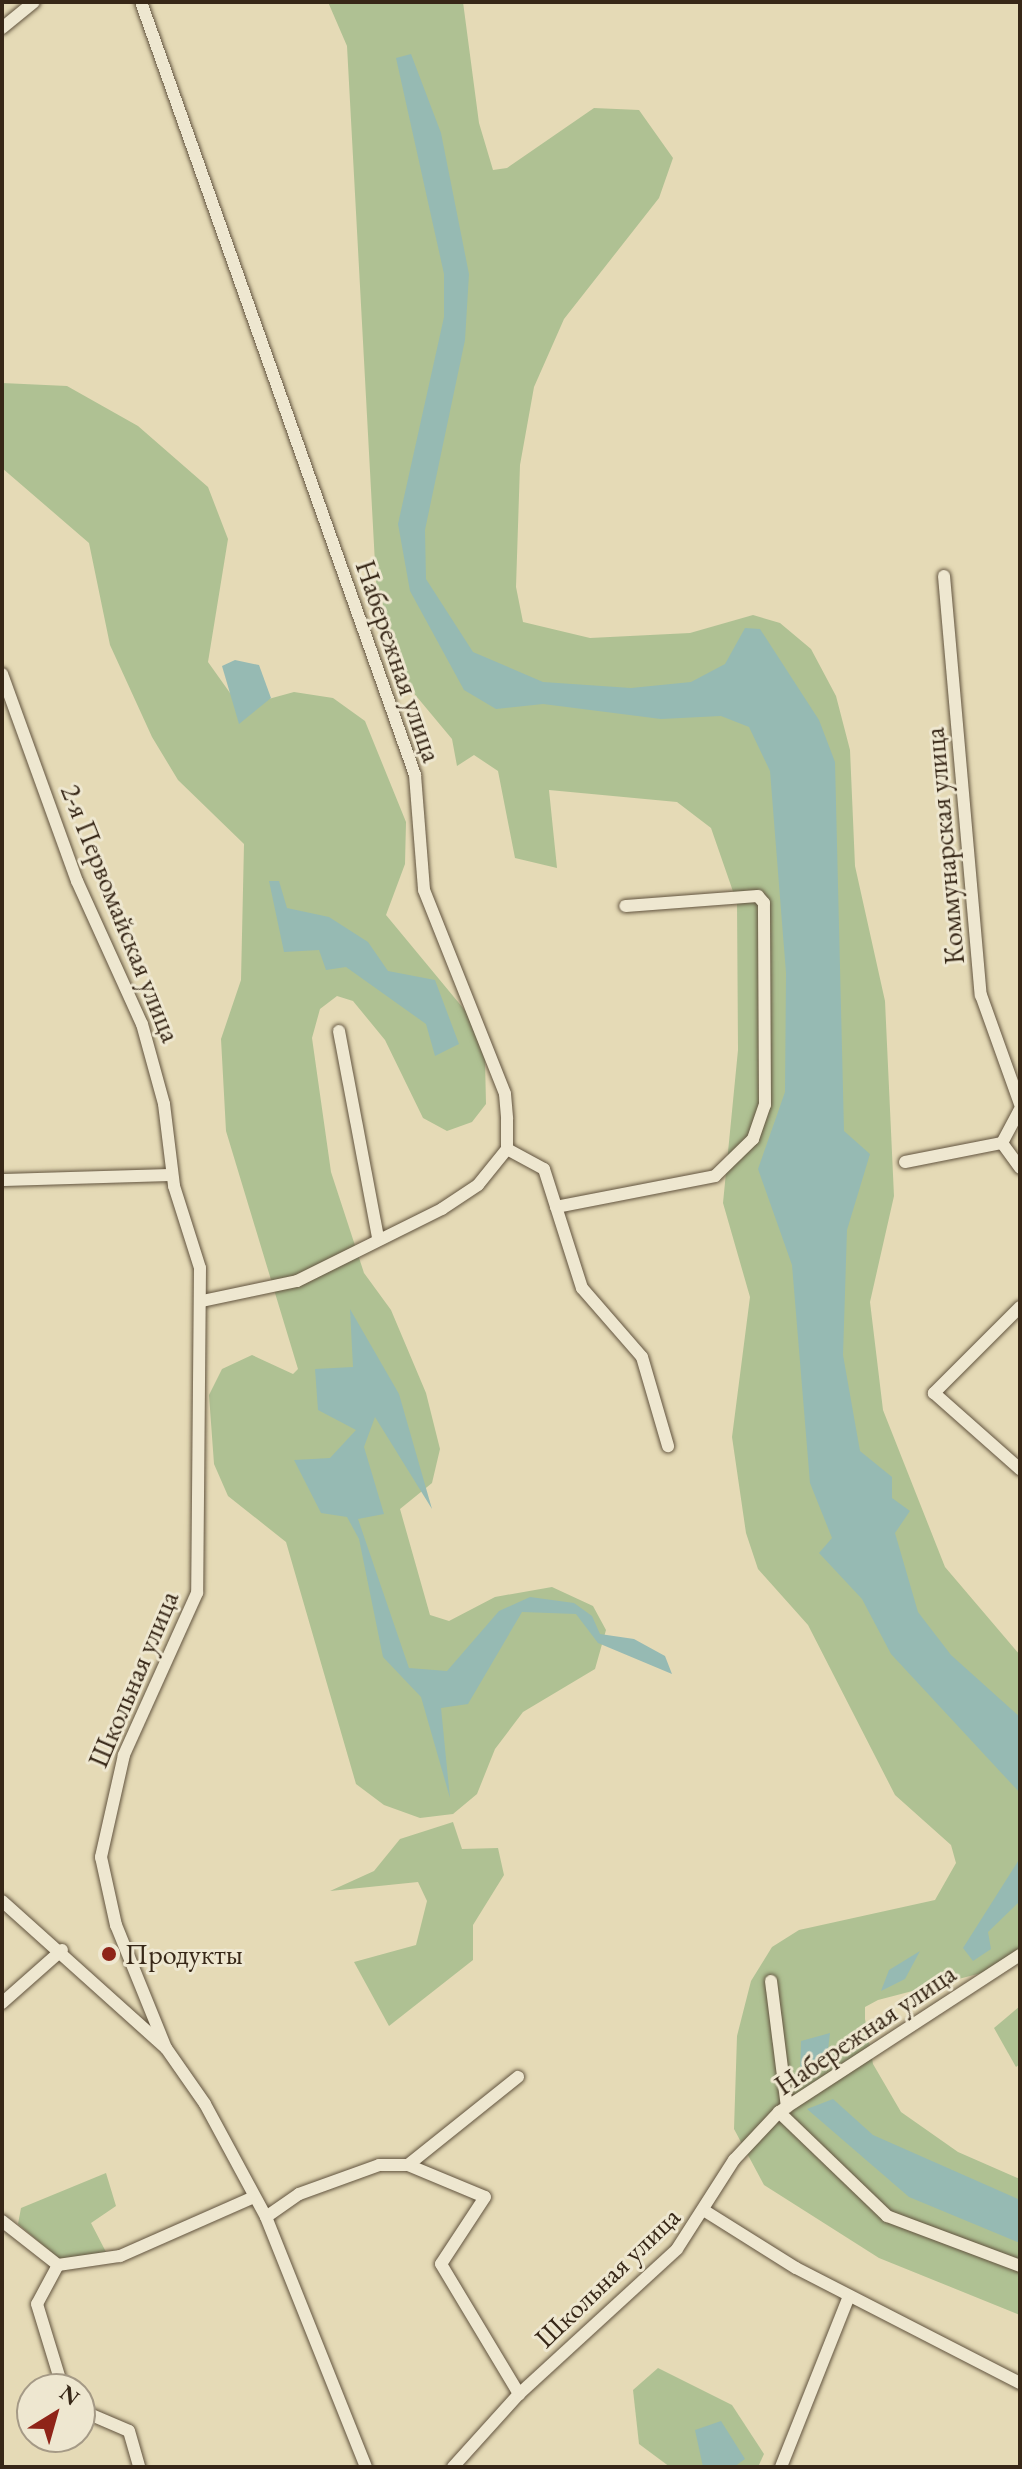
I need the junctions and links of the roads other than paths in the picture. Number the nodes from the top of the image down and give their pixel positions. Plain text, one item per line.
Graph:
1 (34, 2) edge
2 (141, 2) edge
3 (2, 28) edge
4 (944, 576) dead end
5 (2, 674) edge
6 (625, 906) dead end
7 (339, 1031) dead end
8 (1020, 1106) edge
9 (1002, 1143) junction
10 (507, 1149) junction
11 (905, 1162) dead end
12 (1020, 1168) edge
13 (172, 1175) junction
14 (2, 1180) edge
15 (556, 1207) junction
16 (378, 1237) junction
17 (200, 1268) joint
18 (202, 1301) junction
19 (1020, 1307) edge
20 (668, 1446) dead end
21 (1020, 1469) edge
22 (2, 1901) edge
23 (62, 1950) junction
24 (1020, 1955) edge
25 (771, 1981) dead end
26 (2, 2003) edge
27 (166, 2048) junction
28 (518, 2077) dead end
29 (783, 2110) junction
30 (408, 2165) junction
31 (254, 2197) junction
32 (705, 2211) junction
33 (266, 2217) junction
34 (2, 2221) edge
35 (58, 2265) junction
36 (1020, 2266) edge
37 (849, 2296) junction
38 (58, 2373) edge
39 (1020, 2383) edge
40 (519, 2394) junction
41 (96, 2417) edge
42 (139, 2467) edge
43 (366, 2467) edge
44 (453, 2467) edge
45 (781, 2467) edge

1 - 3 street
2 - 10 street, Набережная улица
4 - 8 street, Коммунарская улица
5 - 13 street, 2-я Первомайская улица
6 - 15 street
7 - 16 street
8 - 9 street, Коммунарская улица
9 - 11 street
9 - 12 street
10 - 15 street
10 - 16 street
13 - 14 street
13 - 17 street, 2-я Первомайская улица
15 - 20 street
16 - 18 street
17 - 18 street, Школьная улица
18 - 27 street, Школьная улица
19 - 21 street
22 - 23 street, Школьная улица
23 - 26 street
23 - 27 street, Школьная улица
24 - 29 street, Набережная улица
25 - 29 street
27 - 31 street, Школьная улица
28 - 30 street
29 - 32 street, Школьная улица
29 - 36 street, Набережная улица
30 - 33 street
30 - 40 street
31 - 33 street, Школьная улица
31 - 35 street
32 - 37 street
32 - 40 street, Школьная улица
33 - 43 street, Школьная улица
34 - 35 street
35 - 38 street
37 - 39 street
37 - 45 street
40 - 44 street, Школьная улица
41 - 42 street

